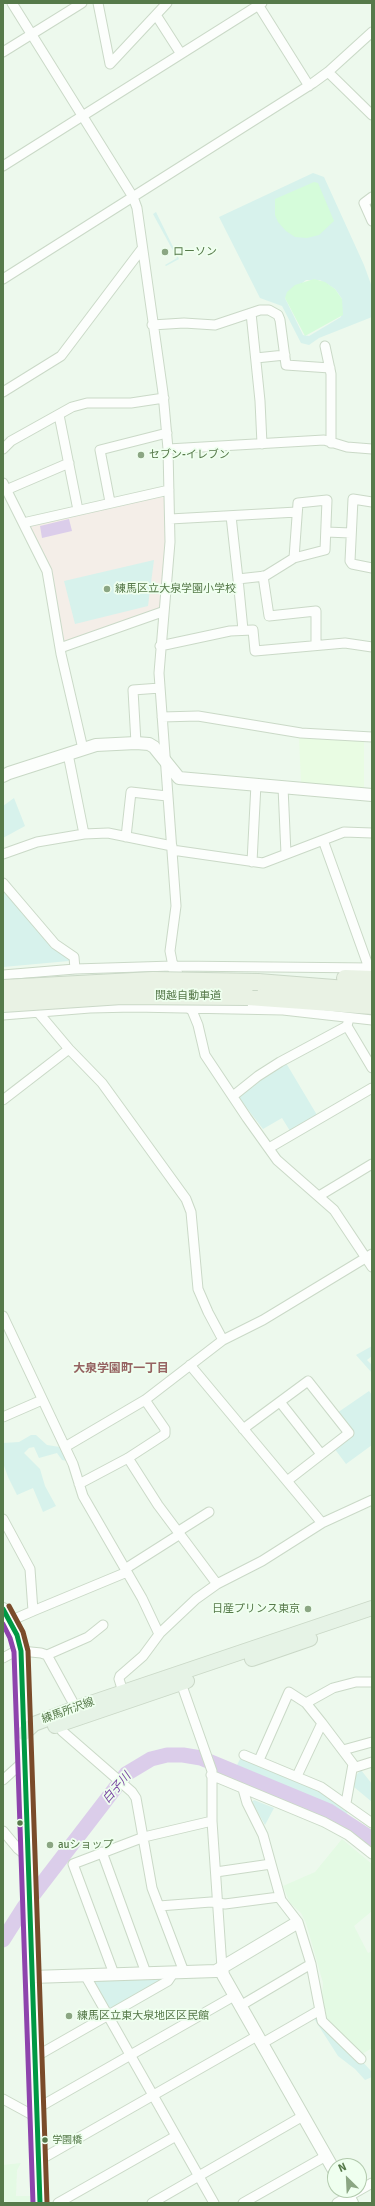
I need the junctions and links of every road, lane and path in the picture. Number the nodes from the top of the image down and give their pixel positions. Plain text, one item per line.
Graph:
1 (12, 3) edge
2 (82, 3) edge
3 (98, 3) edge
4 (167, 3) edge
5 (259, 4) edge
6 (156, 15) junction
7 (372, 32) edge
8 (32, 35) junction
9 (3, 52) edge
10 (181, 54) junction
11 (328, 72) junction
12 (309, 86) junction
13 (372, 115) edge
14 (83, 116) junction
15 (3, 166) edge
16 (134, 196) junction
17 (372, 197) edge
18 (372, 221) edge
19 (139, 259) junction
20 (3, 279) edge
21 (251, 313) junction
22 (152, 325) junction
23 (325, 346) dead end
24 (285, 356) junction
25 (256, 358) junction
26 (330, 368) junction
27 (3, 392) edge
28 (164, 398) junction
29 (59, 414) junction
30 (167, 433) junction
31 (331, 443) junction
32 (262, 444) junction
33 (3, 448) edge
34 (168, 449) junction
35 (372, 449) edge
36 (68, 463) junction
37 (5, 487) edge
38 (169, 490) junction
39 (110, 502) junction
40 (372, 502) edge
41 (78, 510) junction
42 (297, 512) junction
43 (231, 516) junction
44 (170, 519) junction
45 (23, 523) junction
46 (326, 532) junction
47 (351, 533) junction
48 (294, 558) junction
49 (372, 568) edge
50 (263, 576) junction
51 (238, 579) junction
52 (162, 612) junction
53 (243, 630) junction
54 (316, 644) junction
55 (160, 646) junction
56 (372, 647) edge
57 (60, 648) junction
58 (160, 688) junction
59 (162, 717) junction
60 (372, 737) edge
61 (136, 743) junction
62 (149, 744) junction
63 (164, 744) junction
64 (83, 749) junction
65 (68, 754) junction
66 (166, 761) junction
67 (3, 776) edge
68 (166, 777) junction
69 (179, 778) junction
70 (256, 784) junction
71 (283, 787) junction
72 (372, 795) edge
73 (167, 796) junction
74 (372, 832) edge
75 (84, 834) junction
76 (126, 837) junction
77 (323, 840) junction
78 (172, 848) junction
79 (3, 854) edge
80 (286, 854) junction
81 (252, 862) junction
82 (3, 883) edge
83 (173, 966) junction
84 (75, 969) junction
85 (371, 971) edge
86 (3, 975) edge
87 (258, 982) junction
88 (3, 988) edge
89 (372, 990) edge
90 (3, 1004) edge
91 (372, 1006) edge
92 (322, 1007) junction
93 (191, 1008) junction
94 (372, 1010) edge
95 (37, 1011) junction
96 (3, 1014) edge
97 (348, 1016) junction
98 (372, 1020) edge
99 (347, 1026) junction
100 (69, 1050) junction
101 (372, 1068) edge
102 (372, 1088) edge
103 (233, 1096) junction
104 (3, 1100) edge
105 (269, 1148) junction
106 (372, 1164) edge
107 (319, 1196) junction
108 (369, 1255) edge
109 (372, 1266) edge
110 (3, 1316) edge
111 (223, 1340) junction
112 (190, 1365) junction
113 (42, 1400) junction
114 (144, 1400) junction
115 (280, 1402) junction
116 (3, 1417) edge
117 (243, 1429) junction
118 (65, 1447) junction
119 (321, 1454) junction
120 (128, 1458) junction
121 (286, 1481) junction
122 (80, 1484) junction
123 (372, 1500) edge
124 (209, 1512) dead end
125 (3, 1519) edge
126 (322, 1522) junction
127 (179, 1533) junction
128 (126, 1570) junction
129 (217, 1584) junction
130 (372, 1608) edge
131 (3, 1609) edge
132 (33, 1611) junction
133 (372, 1618) edge
134 (10, 1621) junction
135 (103, 1625) dead end
136 (159, 1634) junction
137 (21, 1651) junction
138 (46, 1655) junction
139 (3, 1658) edge
140 (372, 1682) edge
141 (181, 1683) junction
142 (123, 1692) junction
143 (306, 1704) junction
144 (76, 1708) junction
145 (322, 1723) junction
146 (59, 1725) junction
147 (24, 1733) junction
148 (372, 1742) edge
149 (343, 1750) junction
150 (244, 1754) dead end
151 (25, 1760) junction
152 (259, 1760) junction
153 (372, 1762) edge
154 (353, 1768) junction
155 (211, 1772) junction
156 (297, 1776) junction
157 (3, 1780) edge
158 (243, 1789) junction
159 (346, 1803) junction
160 (212, 1821) junction
161 (372, 1823) edge
162 (3, 1831) edge
163 (144, 1837) junction
164 (102, 1852) junction
165 (372, 1854) edge
166 (28, 1857) junction
167 (271, 1864) junction
168 (216, 1872) junction
169 (279, 1897) junction
170 (218, 1903) junction
171 (159, 1906) junction
172 (296, 1923) junction
173 (311, 1964) junction
174 (222, 1968) junction
175 (179, 1972) junction
176 (146, 1973) junction
177 (114, 1974) junction
178 (85, 1975) junction
179 (32, 1977) junction
180 (237, 2001) junction
181 (320, 2010) junction
182 (108, 2016) junction
183 (259, 2040) junction
184 (130, 2055) junction
185 (35, 2057) junction
186 (361, 2059) dead end
187 (153, 2095) junction
188 (3, 2099) edge
189 (37, 2111) junction
190 (303, 2116) junction
191 (176, 2136) junction
192 (326, 2156) joint
193 (38, 2161) junction
194 (199, 2176) junction
195 (40, 2203) edge
196 (58, 2203) edge
197 (152, 2203) edge
198 (214, 2203) edge
199 (243, 2203) edge

1 - 8 street
2 - 8 street
3 - 6 street
4 - 6 street
5 - 10 street
5 - 12 street
6 - 10 street
7 - 11 street
8 - 9 street
8 - 14 street
10 - 14 street
11 - 12 street
11 - 13 street
12 - 16 street
14 - 15 street
14 - 16 street
16 - 19 street
16 - 20 street
17 - 18 street
19 - 22 street
19 - 27 street
21 - 22 street
21 - 24 street
21 - 25 street
22 - 28 street
23 - 26 street
24 - 25 street
24 - 26 street
25 - 32 street
26 - 31 street
28 - 29 street
28 - 30 street
29 - 33 street
29 - 36 street
30 - 34 street
30 - 39 street
31 - 32 street
31 - 35 street
32 - 34 street
34 - 38 street
36 - 37 street
36 - 41 street
37 - 45 street
38 - 39 street
38 - 44 street
39 - 41 street
40 - 47 street
41 - 45 street
42 - 43 street
42 - 46 street
42 - 48 street
43 - 44 street
43 - 51 street
44 - 52 street
45 - 57 street
46 - 47 street
46 - 48 street
47 - 49 street
48 - 50 street
50 - 51 street
50 - 54 street
51 - 53 street
52 - 55 street
52 - 57 street
53 - 54 street
53 - 55 street
54 - 56 street
55 - 58 street
57 - 64 street
58 - 59 street
58 - 61 street
59 - 60 street
59 - 63 street
61 - 62 street
61 - 64 street
62 - 63 street
62 - 66 street
63 - 66 street
64 - 65 street
65 - 67 street
65 - 75 street
66 - 68 street
66 - 69 street
68 - 69 street
68 - 73 street
69 - 70 street
70 - 71 street
70 - 81 street
71 - 72 street
71 - 80 street
73 - 76 street
73 - 78 street
74 - 77 street
75 - 76 street
75 - 79 street
76 - 78 street
77 - 80 street
77 - 85 street
78 - 81 street
78 - 83 street
80 - 81 street
82 - 84 street
83 - 84 street
83 - 85 street
83 - 93 street
84 - 86 street
85 - 87 highway
87 - 88 highway, 関越自動車道, bridge
87 - 89 highway, 関越自動車道
90 - 92 highway, 関越自動車道, bridge
91 - 92 highway, 関越自動車道
92 - 93 street
92 - 94 highway
92 - 97 street
93 - 95 street
93 - 103 street
95 - 96 street
95 - 100 street
97 - 98 street
97 - 99 street
99 - 101 street
99 - 103 street
100 - 104 street
100 - 111 street
102 - 105 street
103 - 105 street
105 - 107 street
106 - 107 street
107 - 108 street
108 - 109 street
108 - 111 street
110 - 113 street
111 - 112 street
112 - 114 street
112 - 117 street
113 - 116 street
113 - 118 street
114 - 118 street
114 - 120 street
115 - 117 street
115 - 119 street
115 - 119 street
117 - 121 street
118 - 122 street
119 - 121 street
120 - 122 street
120 - 127 street
121 - 126 street
122 - 128 street
123 - 126 street
124 - 127 street
125 - 132 street
126 - 129 street
127 - 128 street
127 - 129 street
128 - 132 street
128 - 136 street
129 - 136 street
130 - 142 main road, 練馬所沢線
131 - 134 street
132 - 134 street
133 - 141 main road, 練馬所沢線
134 - 137 street
135 - 138 street
136 - 142 street
137 - 138 street
137 - 139 street
137 - 147 street
138 - 144 street
140 - 143 street
141 - 146 main road, 練馬所沢線
141 - 155 street
142 - 144 main road, 練馬所沢線
143 - 145 street
143 - 152 street
144 - 147 main road, 練馬所沢線
145 - 149 street
145 - 156 street
146 - 147 main road, 練馬所沢線
146 - 163 street
147 - 151 street
148 - 149 street
149 - 154 street
150 - 152 street
151 - 157 street
151 - 166 street
152 - 156 street
153 - 154 street
154 - 159 street
155 - 158 street
155 - 160 street
156 - 159 street
158 - 165 street
158 - 167 street
159 - 161 street
160 - 163 street
160 - 168 street
162 - 166 street
163 - 164 street
163 - 171 street
164 - 176 street
164 - 177 street
166 - 179 street
167 - 168 street
167 - 169 street
168 - 170 street
169 - 170 street
169 - 172 street
170 - 171 street
170 - 174 street
171 - 175 street
172 - 173 street
172 - 174 street
173 - 180 street
173 - 181 street
174 - 175 street
174 - 180 street
175 - 176 street
175 - 182 street
176 - 177 street
177 - 178 street
178 - 179 street
178 - 182 street
179 - 185 street
180 - 183 street
180 - 184 street
181 - 183 street
181 - 186 street
182 - 184 street
182 - 185 street
183 - 187 street
183 - 190 street
184 - 187 street
184 - 189 street
185 - 189 street
187 - 191 street
187 - 193 street
188 - 189 street
189 - 193 street
190 - 192 street
190 - 194 street
191 - 194 street
191 - 196 street
192 - 199 street
193 - 195 street
194 - 197 street
194 - 198 street

